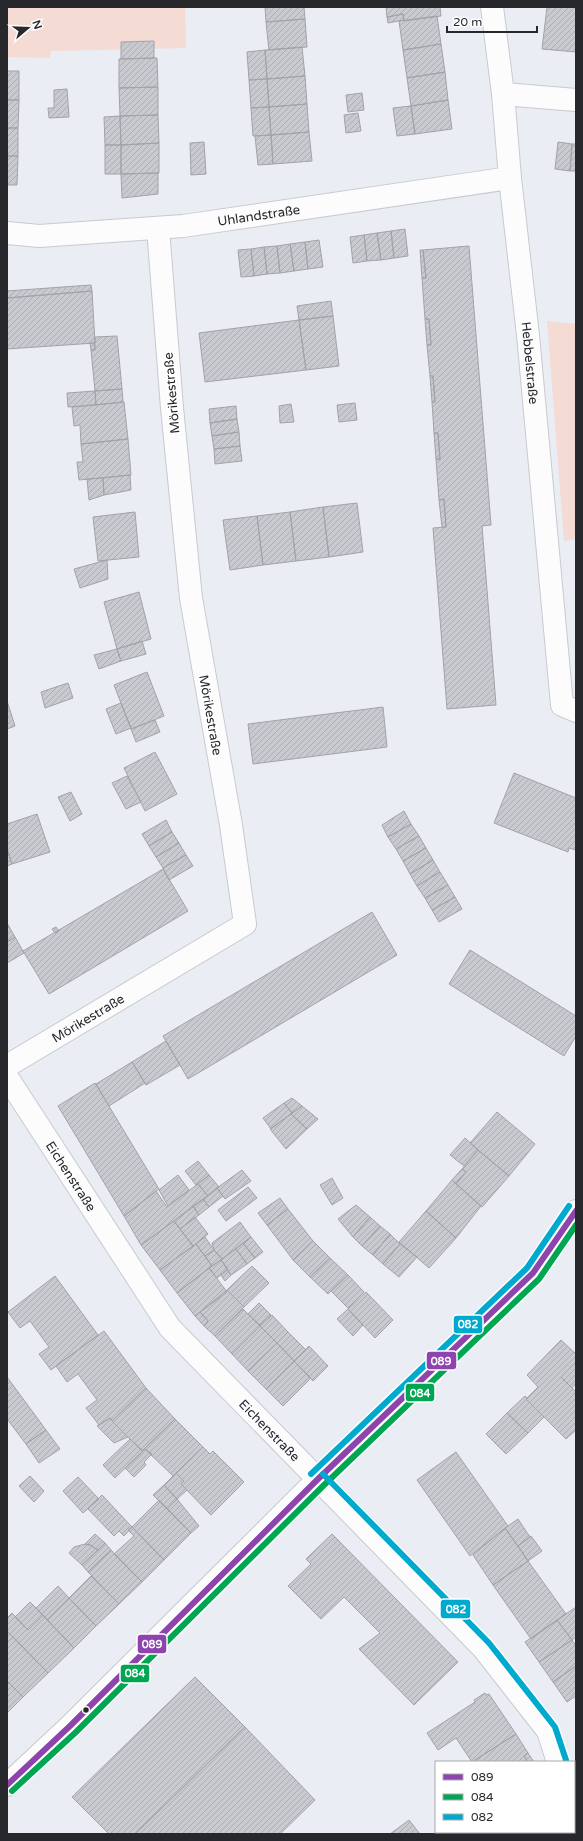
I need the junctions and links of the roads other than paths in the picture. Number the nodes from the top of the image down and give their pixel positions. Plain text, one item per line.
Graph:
1 (492, 7) edge
2 (503, 94) junction
3 (576, 100) edge
4 (510, 178) junction
5 (158, 228) junction
6 (7, 233) edge
7 (576, 711) edge
8 (7, 1066) edge
9 (7, 1077) edge
10 (576, 1210) edge
11 (317, 1480) junction
12 (558, 1761) edge
13 (7, 1785) edge

1 - 2 street, Hebbelstraße
2 - 3 street
2 - 4 street, Hebbelstraße
4 - 5 street, Uhlandstraße
4 - 7 street, Hebbelstraße
5 - 6 street, Uhlandstraße
5 - 8 street, Mörikestraße
9 - 11 street, Eichenstraße
10 - 11 street
11 - 12 street, Eichenstraße
11 - 13 street

